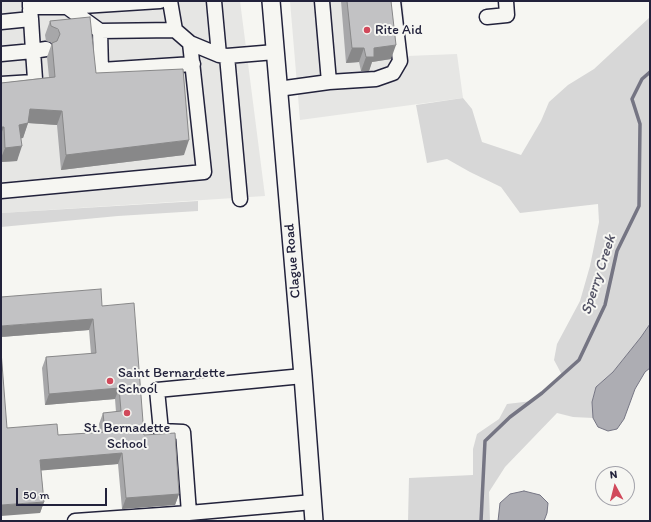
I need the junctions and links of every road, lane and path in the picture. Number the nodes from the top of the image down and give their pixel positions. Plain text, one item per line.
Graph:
1 (160, 1) edge
2 (170, 1) edge
3 (214, 1) edge
4 (270, 1) edge
5 (322, 1) edge
6 (394, 1) edge
7 (506, 1) edge
8 (67, 7) junction
9 (30, 9) edge
10 (486, 17) dead end
11 (1, 22) edge
12 (175, 30) junction
13 (95, 40) junction
14 (190, 43) junction
15 (40, 50) junction
16 (275, 52) junction
17 (1, 54) edge
18 (223, 56) junction
19 (193, 64) junction
20 (329, 82) junction
21 (1, 84) edge
22 (278, 88) junction
23 (1, 191) edge
24 (240, 199) dead end
25 (303, 376) junction
26 (313, 502) junction
27 (189, 513) junction
28 (75, 521) edge
29 (314, 521) edge

1 - 8 lane
2 - 12 lane
3 - 18 lane
4 - 16 main road, Clague Road
5 - 20 lane
6 - 20 lane
7 - 10 lane
8 - 9 lane
8 - 13 lane
9 - 11 lane
9 - 15 lane
12 - 13 lane
12 - 14 lane
13 - 19 lane
14 - 18 lane
14 - 19 lane
15 - 17 lane
15 - 21 lane
16 - 18 lane
16 - 22 main road, Clague Road
18 - 24 lane
19 - 23 lane
20 - 22 lane
22 - 25 main road, Clague Road
25 - 26 main road, Clague Road
25 - 27 lane
26 - 27 lane
26 - 29 main road, Clague Road
27 - 28 lane

